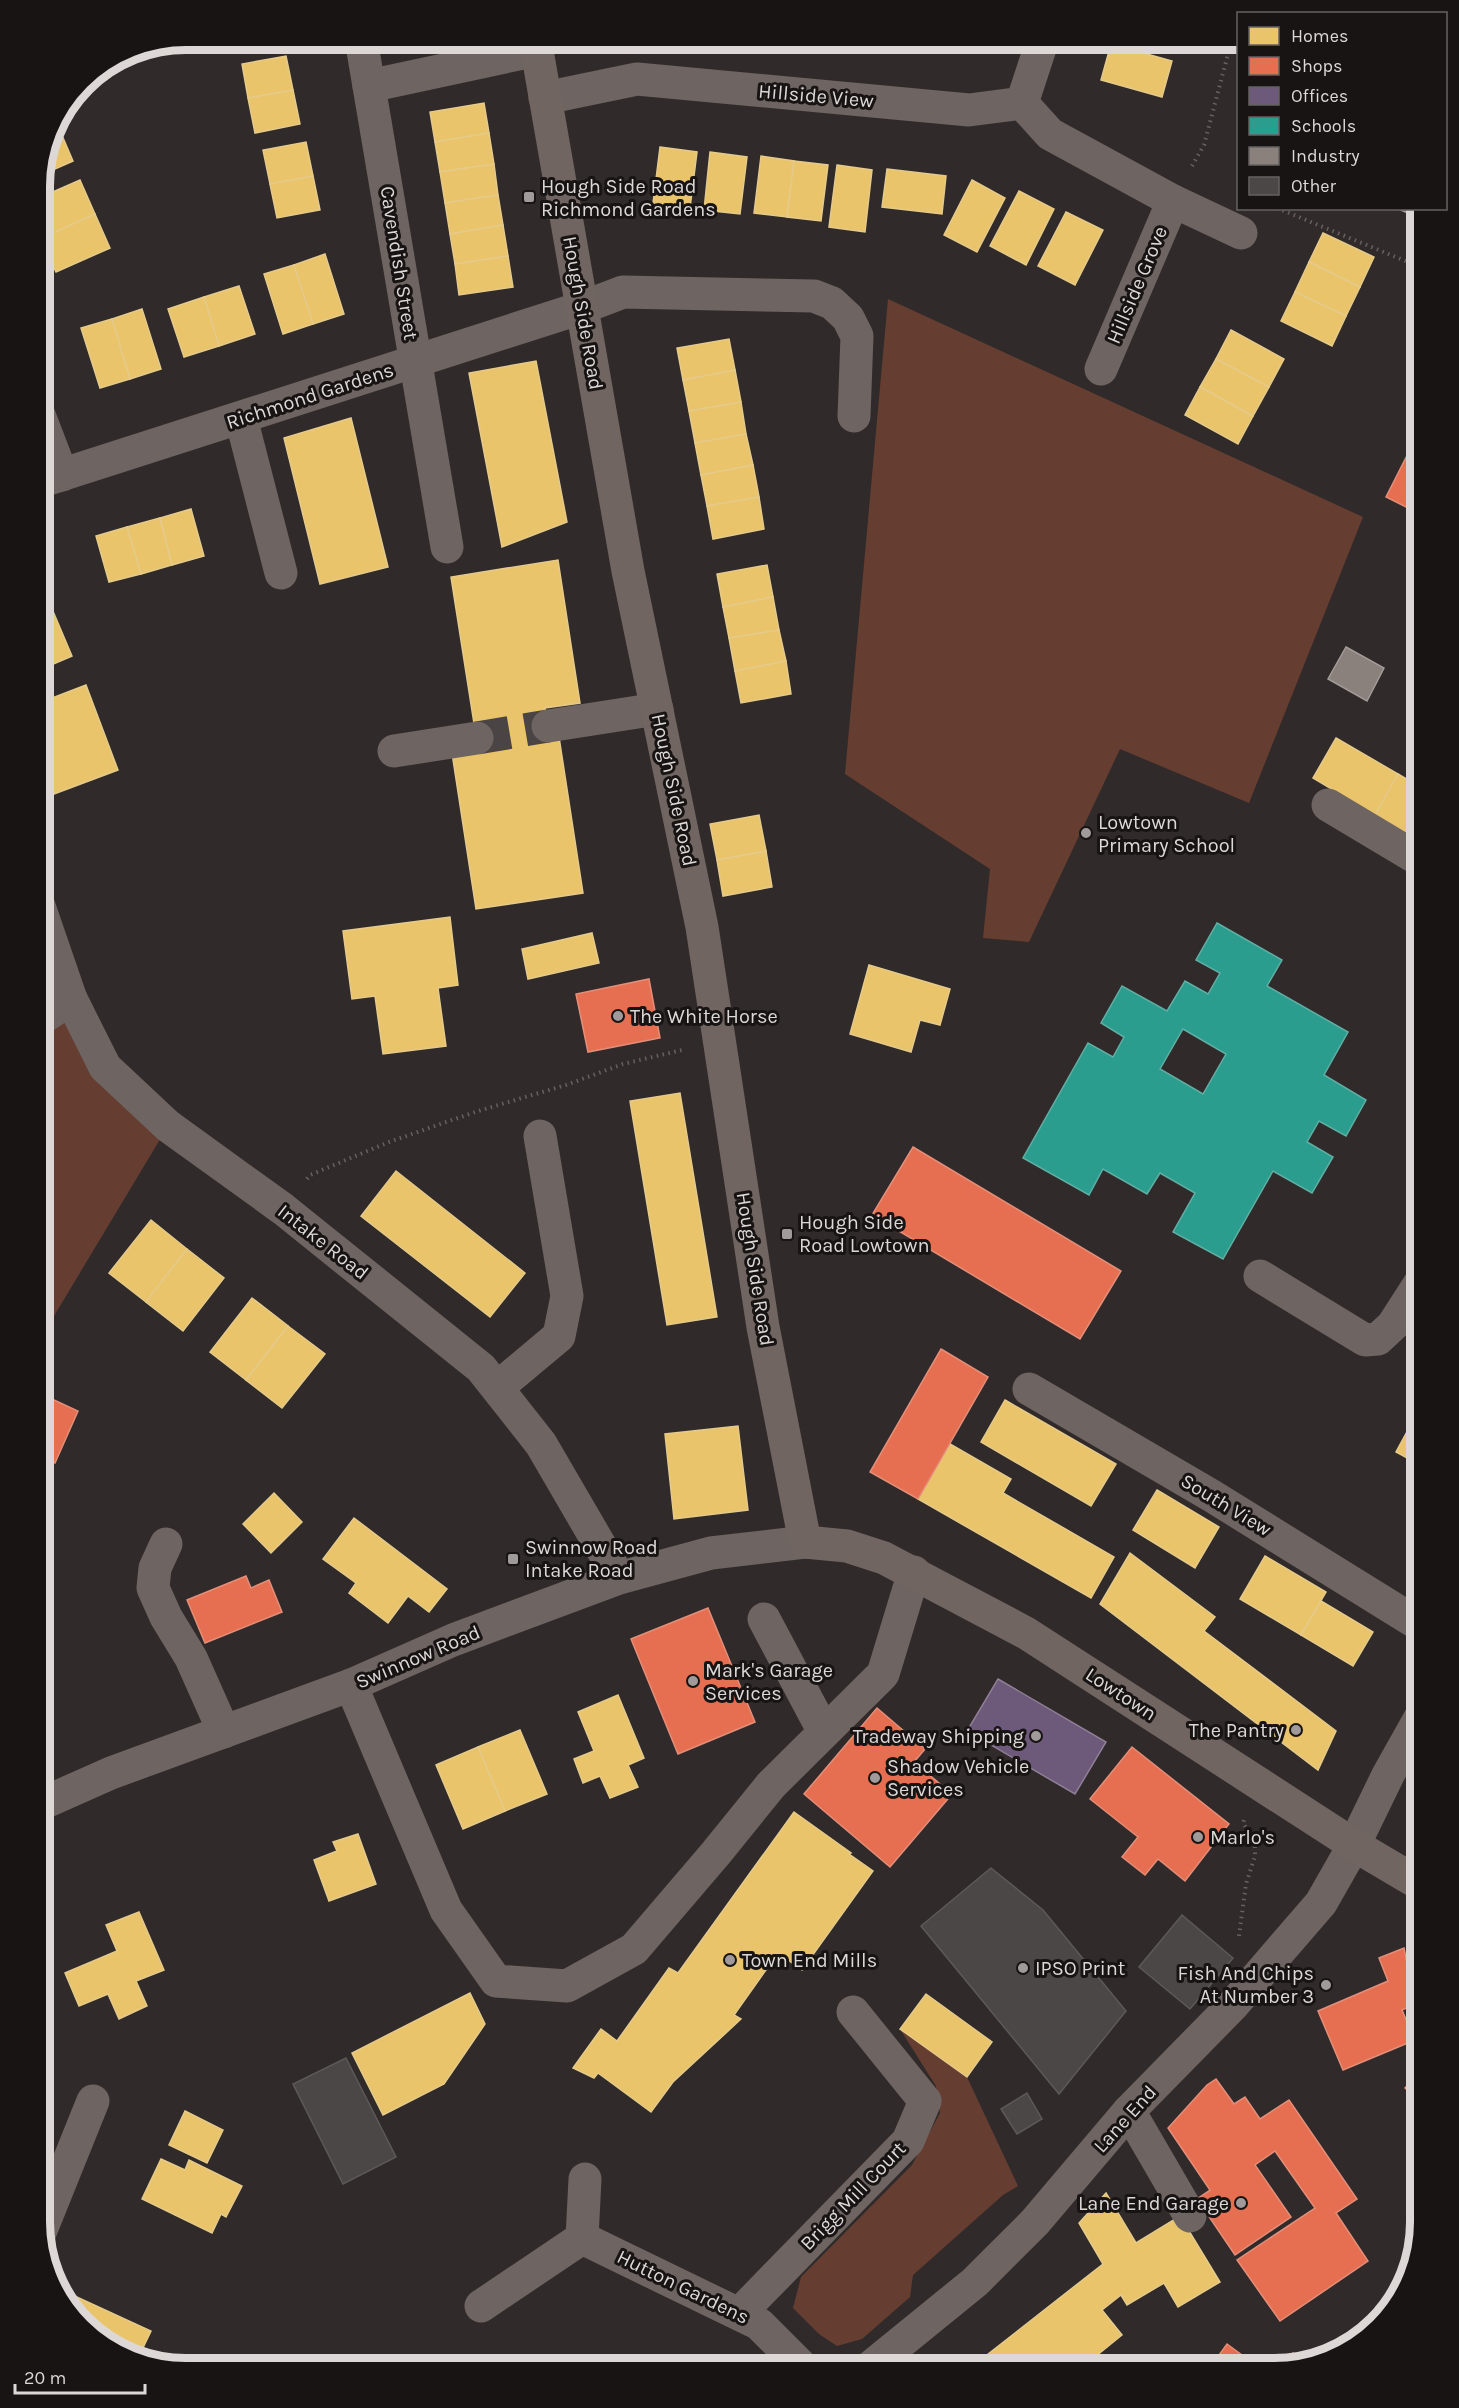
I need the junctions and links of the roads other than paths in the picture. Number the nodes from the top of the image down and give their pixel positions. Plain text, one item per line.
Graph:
1 (363, 50) edge
2 (516, 50) edge
3 (537, 50) edge
4 (1039, 50) edge
5 (369, 86) junction
6 (546, 98) junction
7 (1022, 103) junction
8 (1173, 201) junction
9 (1241, 233) dead end
10 (581, 308) junction
11 (416, 362) junction
12 (1101, 369) dead end
13 (854, 416) dead end
14 (241, 417) junction
15 (51, 478) edge
16 (447, 547) dead end
17 (281, 573) dead end
18 (657, 709) junction
19 (548, 726) tunnel mouth
20 (477, 738) tunnel mouth
21 (394, 751) dead end
22 (1328, 805) dead end
23 (1410, 855) edge
24 (50, 938) edge
25 (71, 999) junction
26 (50, 1013) edge
27 (540, 1137) dead end
28 (1260, 1276) dead end
29 (1410, 1299) edge
30 (497, 1388) junction
31 (1029, 1389) dead end
32 (805, 1542) junction
33 (166, 1544) dead end
34 (914, 1572) junction
35 (619, 1578) junction
36 (764, 1619) dead end
37 (1410, 1619) edge
38 (351, 1686) junction
39 (224, 1732) junction
40 (824, 1732) junction
41 (1410, 1736) edge
42 (50, 1799) edge
43 (1354, 1845) junction
44 (1410, 1878) edge
45 (853, 2012) dead end
46 (93, 2101) dead end
47 (1129, 2111) junction
48 (585, 2179) dead end
49 (50, 2208) edge
50 (1190, 2216) dead end
51 (582, 2238) junction
52 (481, 2306) dead end
53 (740, 2313) junction
54 (793, 2358) edge
55 (882, 2358) edge

1 - 5 street, Cavendish Street
2 - 5 street
3 - 6 main road, Hough Side Road
4 - 7 street
5 - 11 street, Cavendish Street
6 - 7 street, Hillside View
6 - 10 main road, Hough Side Road
7 - 8 street, Hillside Grove
8 - 9 street, Hillside Grove
8 - 12 street, Hillside Grove
10 - 11 street, Richmond Gardens
10 - 13 street, Richmond Gardens
10 - 18 main road, Hough Side Road
11 - 14 street, Richmond Gardens
11 - 16 street, Cavendish Street
14 - 15 street, Richmond Gardens
14 - 17 street
18 - 19 street
18 - 32 main road, Hough Side Road
20 - 21 street
22 - 23 street
24 - 25 street, Intake Road
25 - 26 street
25 - 30 street, Intake Road
27 - 30 street
28 - 29 street
30 - 35 street, Intake Road
31 - 37 street, South View
32 - 34 main road, Lowtown
32 - 35 street, Swinnow Road
33 - 39 street
34 - 40 street
34 - 43 main road, Lowtown
35 - 38 street, Swinnow Road
36 - 40 street
38 - 39 street, Swinnow Road
38 - 40 street
39 - 42 street, Swinnow Road
41 - 43 street, Lane End
43 - 44 main road, Lowtown
43 - 47 street, Lane End
45 - 53 street, Brigg Mill Court
46 - 49 street
47 - 50 street
47 - 55 street, Lane End
48 - 51 street
51 - 52 street
51 - 53 street, Hutton Gardens
53 - 54 street, Hutton Gardens

